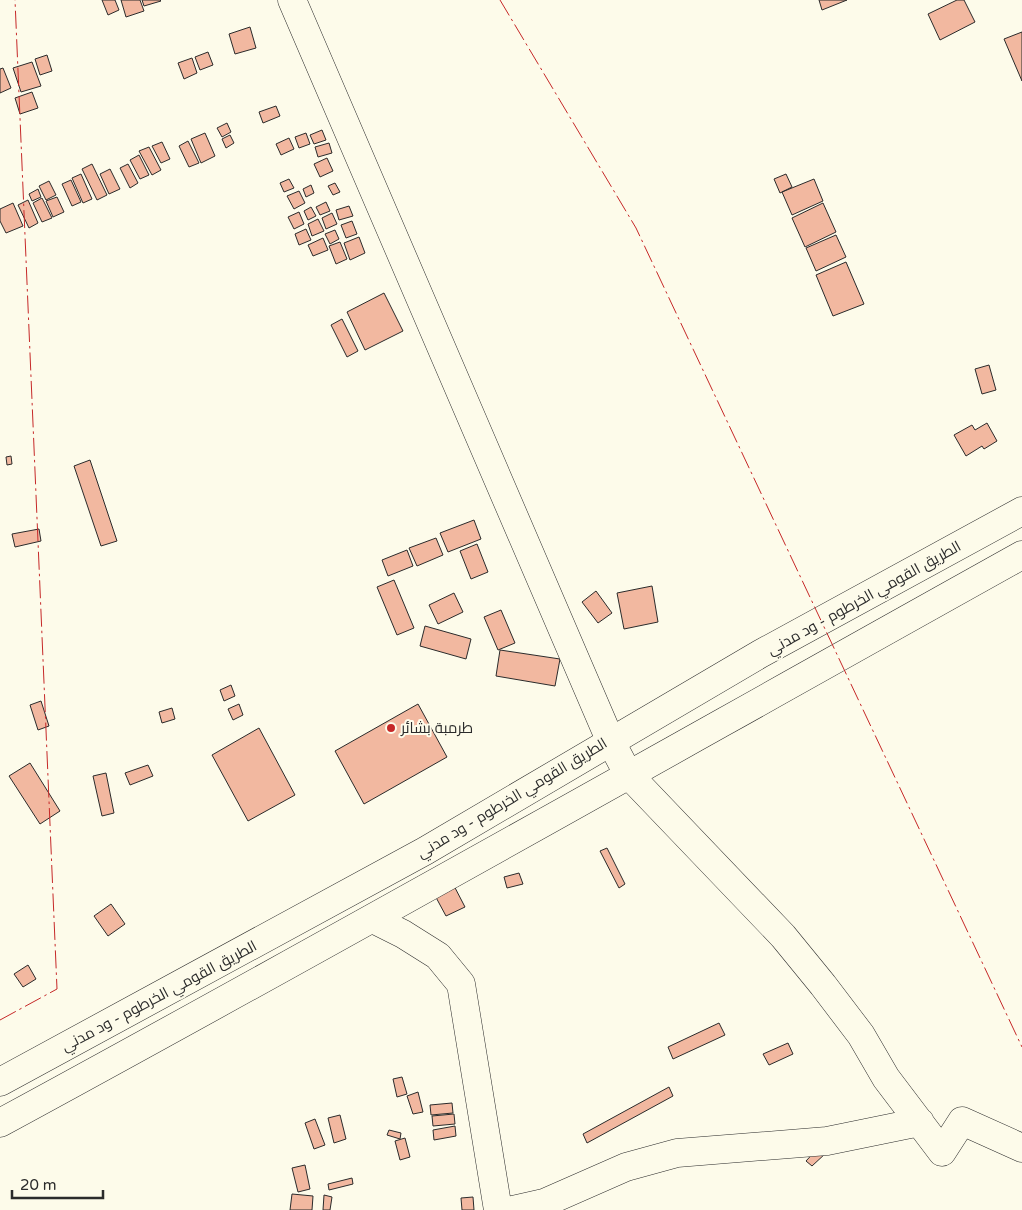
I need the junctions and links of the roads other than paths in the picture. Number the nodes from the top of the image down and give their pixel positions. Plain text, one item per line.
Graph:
1 (292, 0) edge
2 (1022, 511) edge
3 (1022, 555) edge
4 (610, 740) junction
5 (628, 774) junction
6 (373, 919) junction
7 (0, 1082) edge
8 (920, 1122) junction
9 (0, 1123) edge
10 (1022, 1148) edge
11 (498, 1210) edge
12 (513, 1210) edge

1 - 4 main road
2 - 4 main road, الطريق القومي الخرطوم - ود مدني
3 - 5 main road
4 - 5 main road
4 - 7 main road, الطريق القومي الخرطوم - ود مدني
5 - 6 main road
5 - 8 main road
6 - 9 main road
6 - 11 main road
8 - 10 main road
8 - 12 main road

